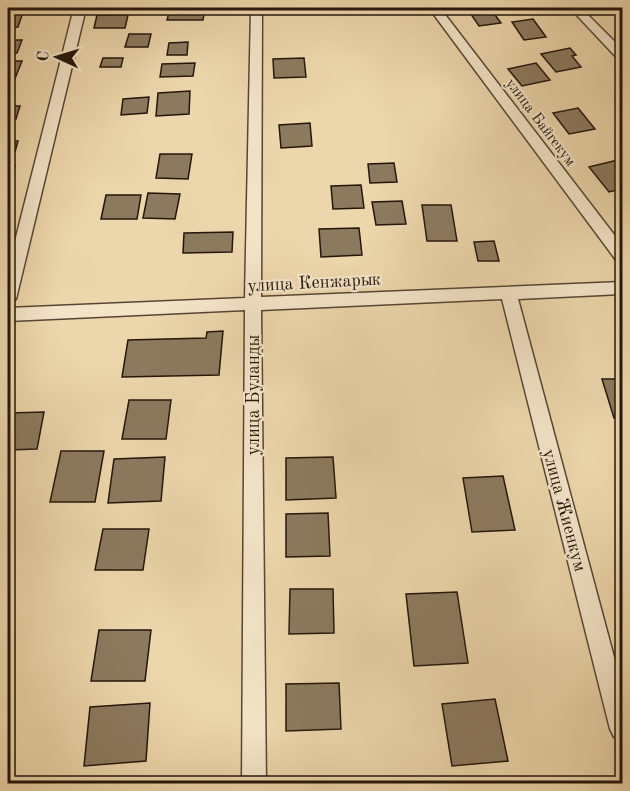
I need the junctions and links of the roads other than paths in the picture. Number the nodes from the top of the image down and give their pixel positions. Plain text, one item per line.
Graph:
1 (80, 8) edge
2 (256, 8) edge
3 (434, 8) edge
4 (575, 8) edge
5 (622, 56) edge
6 (622, 256) edge
7 (622, 288) edge
8 (508, 291) junction
9 (8, 299) edge
10 (253, 304) junction
11 (8, 314) edge
12 (622, 729) edge
13 (254, 783) edge

1 - 9 street
2 - 10 street, улица Буланды
3 - 6 street, улица Байгекум
4 - 5 street
7 - 8 street, улица Кенжарык
8 - 10 street, улица Кенжарык
8 - 12 street, улица Жиенкум
10 - 11 street, улица Кенжарык
10 - 13 street, улица Буланды

